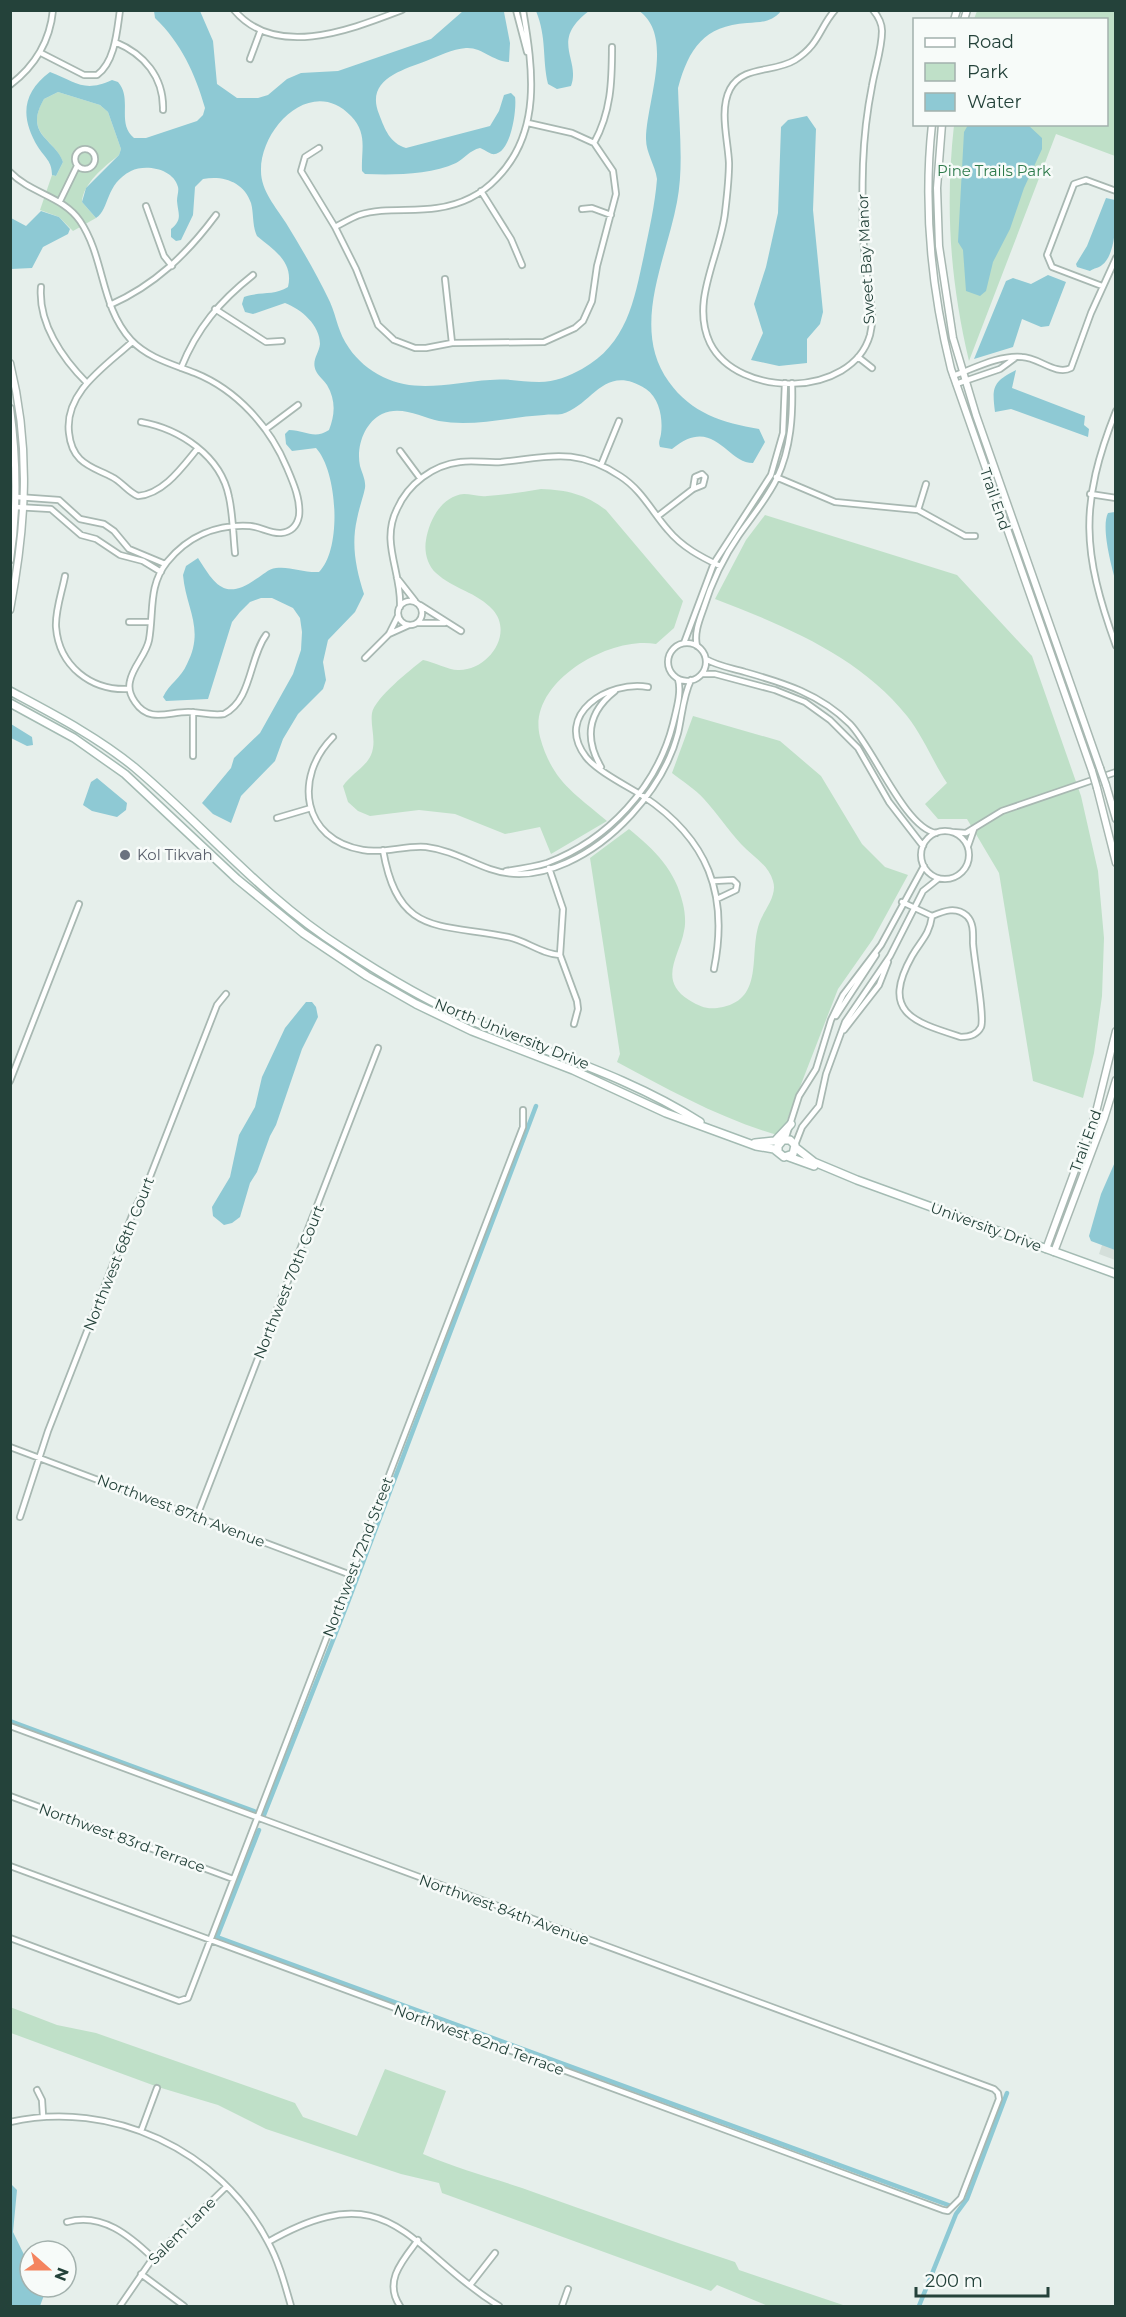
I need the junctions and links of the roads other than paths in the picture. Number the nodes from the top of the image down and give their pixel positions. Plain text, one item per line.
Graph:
1 (53, 10) edge
2 (120, 10) edge
3 (234, 10) edge
4 (402, 10) edge
5 (516, 10) edge
6 (523, 10) edge
7 (835, 10) edge
8 (873, 10) edge
9 (260, 32) junction
10 (115, 42) junction
11 (612, 47) dead end
12 (41, 53) junction
13 (250, 59) dead end
14 (530, 63) junction
15 (23, 73) junction
16 (10, 79) edge
17 (10, 85) edge
18 (163, 110) dead end
19 (528, 123) junction
20 (932, 126) edge
21 (942, 126) edge
22 (594, 143) junction
23 (319, 148) dead end
24 (77, 166) junction
25 (10, 172) edge
26 (482, 191) junction
27 (1116, 191) edge
28 (60, 201) junction
29 (146, 206) dead end
30 (582, 209) dead end
31 (216, 215) dead end
32 (611, 215) junction
33 (335, 227) junction
34 (1116, 258) edge
35 (522, 265) dead end
36 (172, 266) junction
37 (253, 275) dead end
38 (445, 279) dead end
39 (1102, 286) junction
40 (41, 287) dead end
41 (110, 305) junction
42 (215, 309) junction
43 (282, 341) dead end
44 (132, 342) junction
45 (452, 343) junction
46 (858, 357) junction
47 (1016, 358) junction
48 (11, 365) edge
49 (181, 368) junction
50 (872, 368) dead end
51 (963, 373) junction
52 (953, 376) junction
53 (965, 381) junction
54 (87, 383) junction
55 (785, 383) junction
56 (792, 383) junction
57 (956, 384) junction
58 (298, 405) dead end
59 (10, 408) edge
60 (1116, 411) edge
61 (619, 421) dead end
62 (141, 422) dead end
63 (266, 429) junction
64 (198, 448) junction
65 (400, 451) dead end
66 (601, 465) junction
67 (771, 475) junction
68 (777, 477) junction
69 (420, 478) junction
70 (926, 484) dead end
71 (693, 489) dead end
72 (1090, 494) junction
73 (16, 497) junction
74 (25, 497) junction
75 (1116, 498) edge
76 (16, 507) junction
77 (25, 507) junction
78 (918, 510) junction
79 (658, 516) junction
80 (232, 526) junction
81 (975, 536) dead end
82 (235, 553) dead end
83 (10, 560) edge
84 (714, 563) junction
85 (165, 564) junction
86 (720, 566) junction
87 (161, 572) junction
88 (396, 575) junction
89 (65, 576) dead end
90 (417, 603) junction
91 (400, 607) junction
92 (10, 610) edge
93 (398, 615) junction
94 (129, 622) dead end
95 (149, 622) junction
96 (444, 623) junction
97 (416, 624) junction
98 (409, 625) junction
99 (460, 631) dead end
100 (389, 634) junction
101 (266, 635) dead end
102 (684, 643) junction
103 (698, 646) junction
104 (1116, 646) edge
105 (365, 658) dead end
106 (706, 658) junction
107 (702, 674) junction
108 (678, 679) junction
109 (691, 680) junction
110 (648, 687) dead end
111 (129, 689) junction
112 (618, 690) junction
113 (10, 691) edge
114 (10, 703) edge
115 (193, 712) junction
116 (333, 736) dead end
117 (193, 756) dead end
118 (602, 769) junction
119 (1116, 772) edge
120 (639, 794) junction
121 (645, 798) junction
122 (311, 808) junction
123 (904, 808) junction
124 (897, 813) junction
125 (277, 818) dead end
126 (1116, 819) edge
127 (974, 829) junction
128 (952, 832) junction
129 (936, 833) junction
130 (923, 846) junction
131 (968, 848) junction
132 (383, 850) junction
133 (547, 862) junction
134 (1116, 863) edge
135 (924, 866) junction
136 (550, 869) junction
137 (504, 872) junction
138 (938, 879) junction
139 (714, 881) junction
140 (717, 899) junction
141 (902, 902) junction
142 (79, 904) dead end
143 (914, 908) junction
144 (932, 916) junction
145 (881, 945) junction
146 (340, 948) junction
147 (334, 955) junction
148 (560, 955) junction
149 (890, 956) junction
150 (868, 968) junction
151 (714, 969) dead end
152 (877, 975) junction
153 (226, 994) dead end
154 (574, 1024) dead end
155 (829, 1029) junction
156 (1116, 1031) edge
157 (842, 1033) junction
158 (824, 1047) junction
159 (378, 1048) dead end
160 (835, 1051) junction
161 (1116, 1080) edge
162 (10, 1081) edge
163 (523, 1110) dead end
164 (792, 1124) junction
165 (707, 1127) junction
166 (784, 1140) junction
167 (749, 1142) junction
168 (773, 1142) junction
169 (795, 1146) junction
170 (778, 1151) junction
171 (789, 1156) junction
172 (856, 1180) junction
173 (1046, 1249) junction
174 (1054, 1252) junction
175 (1116, 1274) edge
176 (10, 1447) edge
177 (39, 1458) junction
178 (197, 1516) junction
179 (20, 1517) dead end
180 (351, 1575) junction
181 (10, 1726) edge
182 (10, 1796) edge
183 (257, 1818) junction
184 (10, 1866) edge
185 (233, 1879) junction
186 (10, 1938) edge
187 (210, 1940) junction
188 (157, 2088) dead end
189 (37, 2090) dead end
190 (43, 2116) junction
191 (10, 2122) edge
192 (141, 2131) junction
193 (226, 2187) junction
194 (948, 2211) joint
195 (67, 2222) dead end
196 (418, 2240) junction
197 (268, 2242) junction
198 (495, 2253) dead end
199 (153, 2258) junction
200 (141, 2274) junction
201 (470, 2285) junction
202 (568, 2289) dead end
203 (184, 2306) edge
204 (400, 2306) edge
205 (120, 2307) edge
206 (291, 2307) edge
207 (500, 2307) edge
208 (562, 2307) edge

1 - 12 street
2 - 10 street
3 - 9 street
4 - 9 street
5 - 14 street
6 - 14 street
7 - 55 street
8 - 46 street, Sweet Bay Manor
9 - 13 street
10 - 12 street
10 - 18 street
11 - 22 street
12 - 15 street
14 - 19 street
15 - 16 street
15 - 17 street
19 - 22 street
19 - 26 street
20 - 52 street, Trail End
21 - 51 street, Trail End
22 - 32 street
23 - 33 street
24 - 24 street
24 - 28 street
25 - 28 street
26 - 33 street
26 - 35 street
27 - 39 street
28 - 41 street
29 - 36 street
30 - 32 street
31 - 36 street
32 - 45 street
33 - 45 street
34 - 39 street
36 - 41 street
37 - 42 street
38 - 45 street
39 - 47 street
40 - 54 street
41 - 44 street
42 - 43 street
42 - 49 street
44 - 49 street
44 - 54 street
46 - 50 street
46 - 56 street
47 - 51 street
47 - 53 street
48 - 74 street
49 - 63 street
51 - 52 street
51 - 53 street, Trail End
52 - 57 street, Trail End
53 - 57 street
53 - 126 street, Trail End, bridge
54 - 64 street
55 - 56 street
55 - 67 street
56 - 68 street
57 - 134 street, Trail End, bridge
58 - 63 street
59 - 73 street
60 - 72 street
61 - 66 street
62 - 64 street
63 - 80 street
64 - 80 street
65 - 69 street
66 - 69 street
66 - 79 street
67 - 68 street
67 - 84 street
68 - 78 street
68 - 86 street
69 - 88 street
70 - 78 street
71 - 79 street
72 - 75 street
72 - 104 street
73 - 74 street
73 - 76 street
74 - 77 street
74 - 85 street
76 - 77 street
76 - 83 street
77 - 87 street
77 - 92 street
78 - 81 street
79 - 84 street
80 - 82 street
80 - 85 street
84 - 86 street
84 - 102 street
85 - 87 street
86 - 103 street
87 - 95 street
88 - 90 street
88 - 91 street
89 - 111 street
90 - 91 street
90 - 96 street
90 - 97 street
91 - 93 street
93 - 98 street
93 - 100 street
94 - 95 street
95 - 111 street
96 - 97 street
96 - 99 street
97 - 98 street
98 - 100 street
100 - 105 street
101 - 115 street
102 - 103 street
102 - 108 street
103 - 106 street
106 - 107 street
106 - 123 street
107 - 109 street
107 - 124 street
108 - 109 street
108 - 120 street
109 - 121 street
110 - 112 street
111 - 115 street
112 - 118 street
112 - 118 street
113 - 146 main road, North University Drive
114 - 147 main road, North University Drive
115 - 117 street
116 - 122 street
118 - 120 street
119 - 127 street
120 - 121 street
120 - 133 street
121 - 136 street
121 - 139 street
122 - 125 street
122 - 132 street
123 - 124 street
123 - 129 street
124 - 130 street
127 - 128 street
127 - 131 street
128 - 129 street
128 - 131 street
129 - 130 street
130 - 135 street
131 - 138 street
132 - 137 street
132 - 148 street
133 - 136 street
133 - 137 street
135 - 138 street
135 - 141 street
136 - 137 street
136 - 148 street
138 - 143 street
139 - 140 street
139 - 140 street
140 - 151 street
141 - 143 street
141 - 145 street
142 - 162 street
143 - 144 street
143 - 149 street
144 - 144 street
145 - 150 street
145 - 155 street
146 - 147 main road
146 - 165 main road, North University Drive
147 - 165 main road, North University Drive
148 - 154 street
149 - 152 street
149 - 157 street
150 - 152 street
150 - 155 street
152 - 157 street
153 - 177 street, Northwest 68th Court
155 - 158 street
156 - 173 street, Trail End
157 - 160 street
158 - 160 street
158 - 164 street
159 - 178 street, Northwest 70th Court
160 - 169 street
161 - 174 street, Trail End
163 - 180 street, Northwest 72nd Street
164 - 166 street
164 - 168 main road
165 - 167 main road, North University Drive
166 - 168 main road
166 - 169 main road
166 - 170 main road
167 - 168 main road
167 - 170 main road
169 - 171 main road
169 - 172 main road, University Drive
170 - 171 main road
171 - 172 main road, University Drive
172 - 173 main road, University Drive
173 - 174 main road, University Drive
174 - 175 main road, University Drive
176 - 177 street, Northwest 87th Avenue
177 - 178 street, Northwest 87th Avenue
177 - 179 street, Northwest 68th Court
178 - 180 street, Northwest 87th Avenue
180 - 183 street, Northwest 72nd Street
181 - 183 street, Northwest 84th Avenue
182 - 185 street, Northwest 83rd Terrace
183 - 185 street, Northwest 72nd Street
183 - 194 street, Northwest 84th Avenue
184 - 187 street, Northwest 82nd Terrace
185 - 187 street, Northwest 72nd Street
186 - 187 street, Northwest 72nd Street
187 - 194 street, Northwest 82nd Terrace
188 - 192 street
189 - 190 street
190 - 191 street
190 - 192 street
192 - 193 street
193 - 197 street
193 - 199 street, Salem Lane
195 - 199 street
196 - 197 street
196 - 201 street
196 - 204 street
197 - 206 street
198 - 201 street
199 - 200 street, Salem Lane
200 - 203 street
200 - 205 street, Salem Lane
201 - 207 street
202 - 208 street

